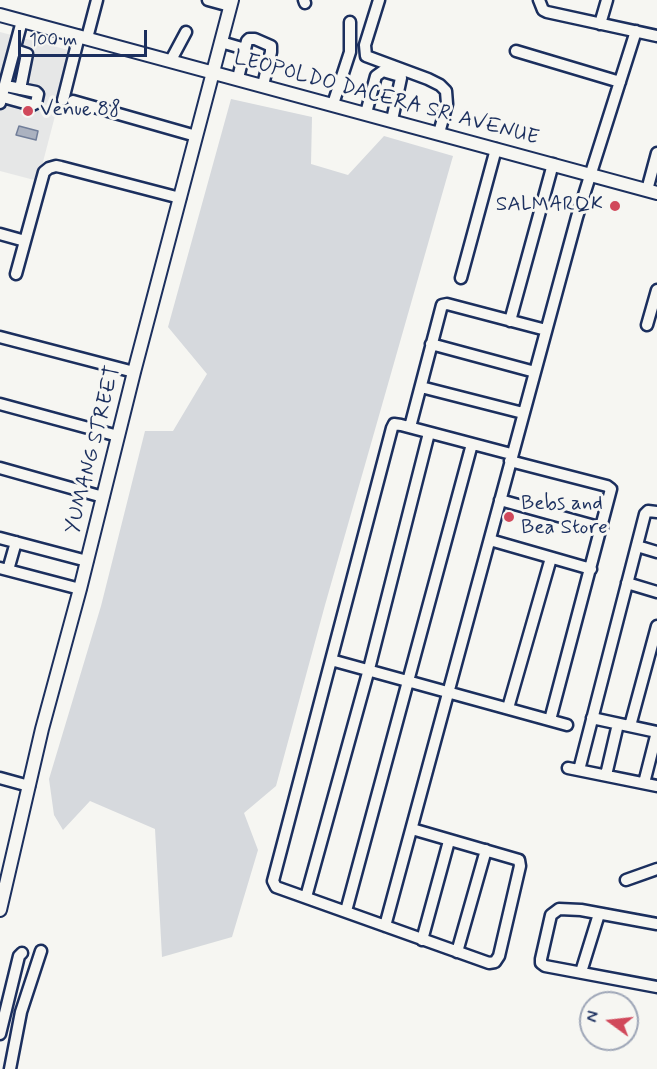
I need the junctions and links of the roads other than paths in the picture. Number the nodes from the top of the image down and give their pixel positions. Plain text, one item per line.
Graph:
1 (97, 0) edge
2 (208, 0) edge
3 (379, 0) edge
4 (539, 0) edge
5 (607, 0) edge
6 (231, 3) edge
7 (0, 15) edge
8 (22, 21) junction
9 (350, 22) dead end
10 (600, 24) junction
11 (636, 30) junction
12 (186, 32) dead end
13 (657, 36) edge
14 (83, 37) junction
15 (221, 42) junction
16 (245, 49) junction
17 (15, 50) junction
18 (516, 51) dead end
19 (171, 60) junction
20 (213, 71) junction
21 (238, 78) junction
22 (620, 82) junction
23 (263, 85) junction
24 (20, 89) junction
25 (3, 95) edge
26 (333, 104) junction
27 (366, 113) junction
28 (392, 120) junction
29 (439, 133) junction
30 (196, 136) junction
31 (496, 149) junction
32 (657, 153) edge
33 (553, 164) junction
34 (590, 175) junction
35 (652, 192) edge
36 (180, 198) junction
37 (0, 234) edge
38 (26, 241) junction
39 (16, 274) dead end
40 (461, 278) dead end
41 (657, 290) edge
42 (510, 321) junction
43 (647, 325) dead end
44 (546, 330) junction
45 (0, 337) edge
46 (431, 344) junction
47 (139, 354) junction
48 (117, 367) junction
49 (134, 372) junction
50 (534, 372) junction
51 (421, 387) junction
52 (0, 404) edge
53 (524, 413) junction
54 (410, 427) junction
55 (429, 433) junction
56 (118, 436) junction
57 (472, 444) junction
58 (511, 457) junction
59 (0, 468) edge
60 (103, 496) junction
61 (500, 500) junction
62 (657, 512) edge
63 (602, 528) junction
64 (0, 538) edge
65 (490, 540) junction
66 (16, 542) junction
67 (637, 546) junction
68 (657, 552) edge
69 (551, 558) junction
70 (87, 561) junction
71 (4, 569) edge
72 (591, 569) junction
73 (627, 583) junction
74 (80, 589) junction
75 (657, 592) edge
76 (657, 626) edge
77 (331, 660) junction
78 (369, 669) junction
79 (407, 679) junction
80 (447, 691) junction
81 (508, 708) junction
82 (592, 718) junction
83 (550, 720) junction
84 (618, 724) junction
85 (567, 725) dead end
86 (630, 726) junction
87 (657, 732) edge
88 (606, 775) junction
89 (0, 778) edge
90 (644, 783) junction
91 (29, 786) junction
92 (657, 786) edge
93 (412, 829) junction
94 (449, 841) junction
95 (486, 850) junction
96 (657, 869) edge
97 (626, 880) dead end
98 (306, 897) junction
99 (0, 910) edge
100 (346, 911) junction
101 (599, 914) junction
102 (657, 924) edge
103 (385, 926) junction
104 (422, 940) junction
105 (41, 951) dead end
106 (457, 952) junction
107 (22, 953) dead end
108 (581, 972) junction
109 (657, 987) edge
110 (21, 1012) junction
111 (5, 1015) junction
112 (0, 1034) edge
113 (10, 1069) edge

1 - 14 street
2 - 6 street
3 - 29 street
4 - 10 street
5 - 10 street
6 - 15 main road, YUMANG STREET
7 - 8 main road, LEOPOLDO DACERA SR. AVENUE
8 - 14 main road, LEOPOLDO DACERA SR. AVENUE
8 - 17 street
9 - 26 street
10 - 11 street
11 - 13 street
11 - 22 street
12 - 19 street
14 - 19 main road, LEOPOLDO DACERA SR. AVENUE
14 - 30 street
15 - 16 street
15 - 20 main road, YUMANG STREET
16 - 21 street
16 - 23 street
17 - 24 street
17 - 25 street
18 - 22 street
19 - 20 main road, LEOPOLDO DACERA SR. AVENUE
20 - 21 main road, LEOPOLDO DACERA SR. AVENUE
20 - 30 main road, YUMANG STREET
21 - 23 main road, LEOPOLDO DACERA SR. AVENUE
22 - 34 street
23 - 26 main road, LEOPOLDO DACERA SR. AVENUE
24 - 25 street
24 - 25 street
26 - 27 main road, LEOPOLDO DACERA SR. AVENUE
27 - 28 main road, LEOPOLDO DACERA SR. AVENUE
27 - 28 street
28 - 29 main road, LEOPOLDO DACERA SR. AVENUE
29 - 31 main road, LEOPOLDO DACERA SR. AVENUE
30 - 36 main road, YUMANG STREET
31 - 33 main road, LEOPOLDO DACERA SR. AVENUE
31 - 40 street
32 - 35 street
33 - 34 main road, LEOPOLDO DACERA SR. AVENUE
33 - 42 street
34 - 35 main road, LEOPOLDO DACERA SR. AVENUE
34 - 44 street
36 - 38 street
36 - 47 main road, YUMANG STREET
37 - 38 street
38 - 39 street
41 - 43 street
42 - 44 street
42 - 46 street
44 - 50 street
45 - 48 street
46 - 50 street
46 - 51 street
47 - 48 street
47 - 49 main road, YUMANG STREET
48 - 49 street
49 - 56 main road, YUMANG STREET
50 - 53 street
51 - 53 street
51 - 54 street
52 - 56 street
53 - 58 street
54 - 55 street
54 - 77 street
55 - 57 street
55 - 78 street
56 - 60 main road, YUMANG STREET
57 - 58 street
57 - 79 street
58 - 61 street
58 - 63 street
59 - 60 street
60 - 70 main road, YUMANG STREET
61 - 63 street
61 - 65 street
62 - 67 street
63 - 72 street
64 - 66 street
65 - 69 street
65 - 80 street
66 - 70 street
66 - 71 street
67 - 68 street
67 - 73 street
69 - 72 street
69 - 81 street
70 - 74 main road, YUMANG STREET
71 - 74 street
72 - 83 street
73 - 75 street
73 - 82 street
74 - 91 main road, YUMANG STREET
76 - 86 street
77 - 78 street
77 - 98 street
78 - 79 street
78 - 98 street
79 - 80 street
79 - 100 street
80 - 81 street
80 - 93 street
81 - 83 street
82 - 84 street
82 - 88 street
83 - 85 street
84 - 86 street
84 - 88 street
86 - 87 street
87 - 90 street
88 - 90 street
89 - 91 street
90 - 92 street
91 - 99 main road, YUMANG STREET
93 - 94 street
93 - 103 street
94 - 95 street
94 - 104 street
95 - 106 street
95 - 106 street
96 - 97 street
98 - 100 street
100 - 103 street
101 - 102 street
101 - 108 street
101 - 108 street
103 - 104 street
104 - 106 street
105 - 110 street
107 - 111 street
108 - 109 street
110 - 111 street
110 - 113 street
111 - 112 street

